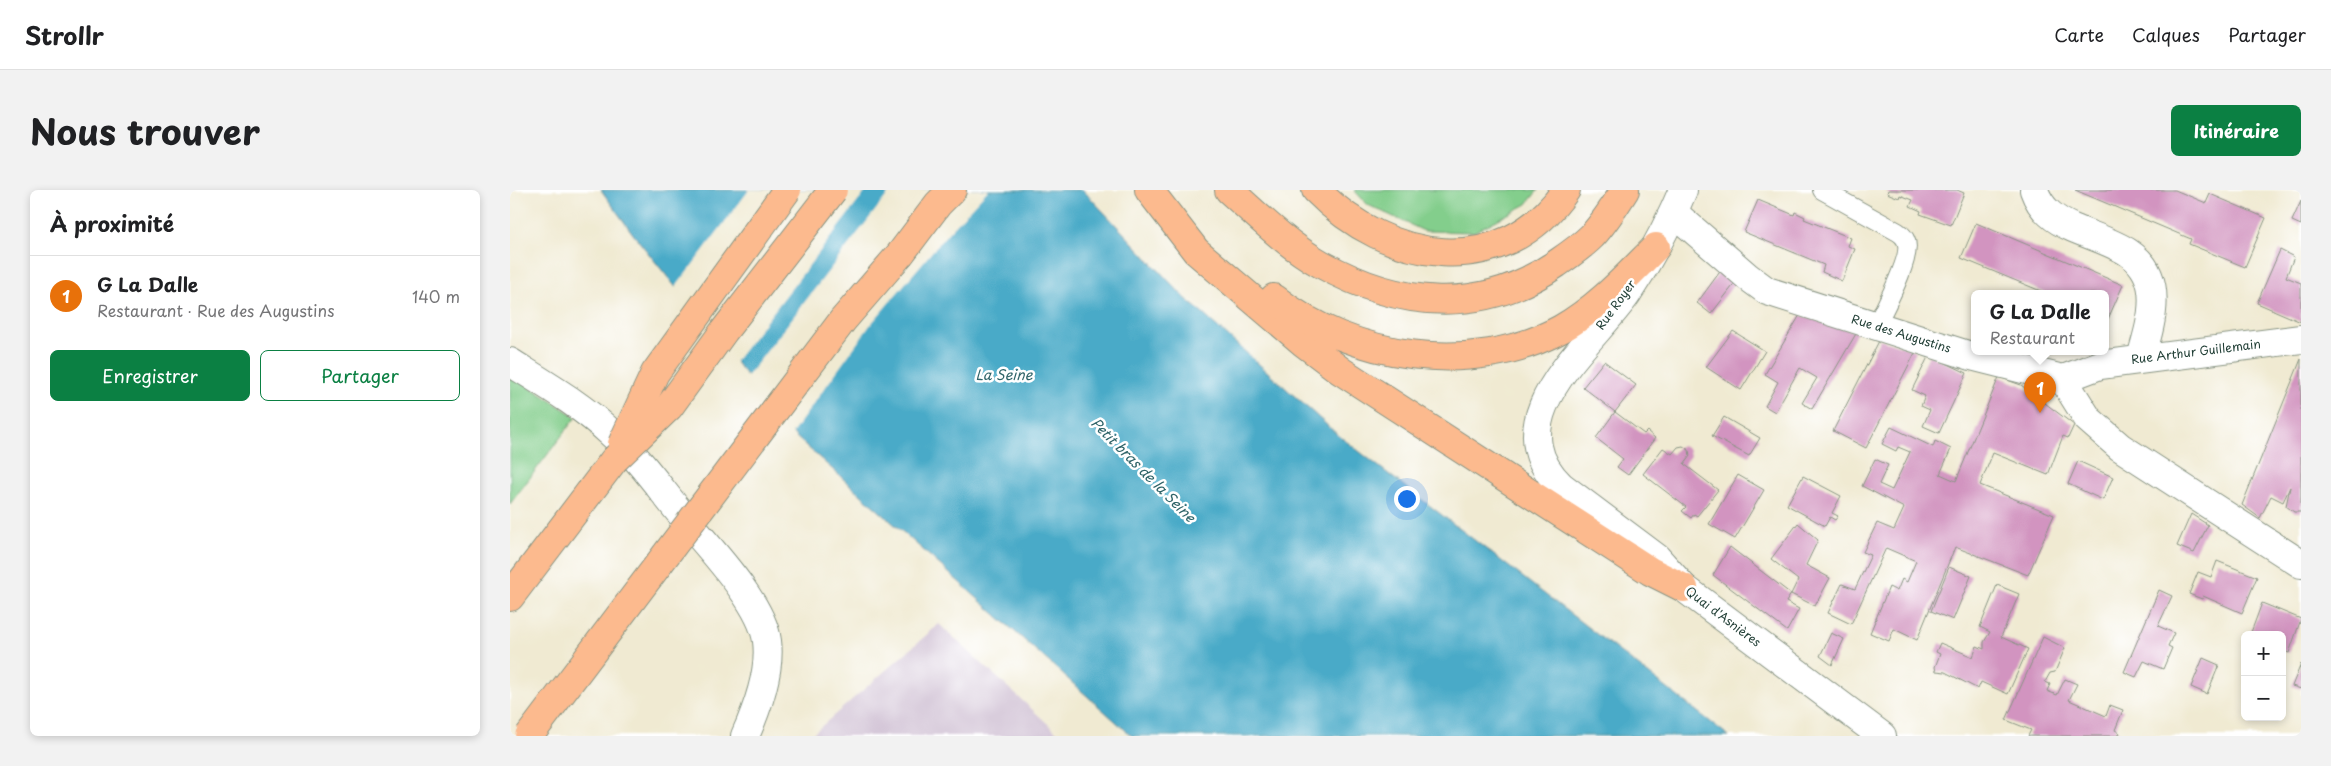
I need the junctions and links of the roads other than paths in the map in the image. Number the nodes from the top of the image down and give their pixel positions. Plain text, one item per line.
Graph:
1 (787, 190) edge
2 (833, 190) edge
3 (952, 190) edge
4 (1149, 190) edge
5 (1158, 190) edge
6 (1229, 190) edge
7 (1316, 190) edge
8 (1566, 190) edge
9 (1626, 190) edge
10 (1822, 190) edge
11 (2034, 190) edge
12 (1678, 201) edge
13 (1656, 247) junction
14 (1876, 326) junction
15 (2301, 339) edge
16 (2141, 358) junction
17 (510, 362) edge
18 (2063, 379) junction
19 (1540, 414) joint
20 (614, 460) junction
21 (2301, 564) edge
22 (1684, 588) junction
23 (510, 597) edge
24 (528, 736) edge
25 (745, 736) edge
26 (1882, 736) edge

1 - 20 main road, bridge
2 - 20 main road, bridge
3 - 24 main road, bridge
4 - 22 main road
5 - 13 main road
6 - 9 main road
7 - 8 main road
10 - 14 lane
11 - 16 street
12 - 13 street, Rue Royer
12 - 14 street, Rue des Augustins
13 - 19 street, Rue Royer
14 - 18 street, Rue des Augustins
15 - 16 street, Rue Arthur Guillemain
16 - 18 street, Rue Arthur Guillemain
17 - 25 street
18 - 21 street
19 - 22 street, Quai d'Asnières
20 - 23 main road
22 - 26 street, Quai d'Asnières

